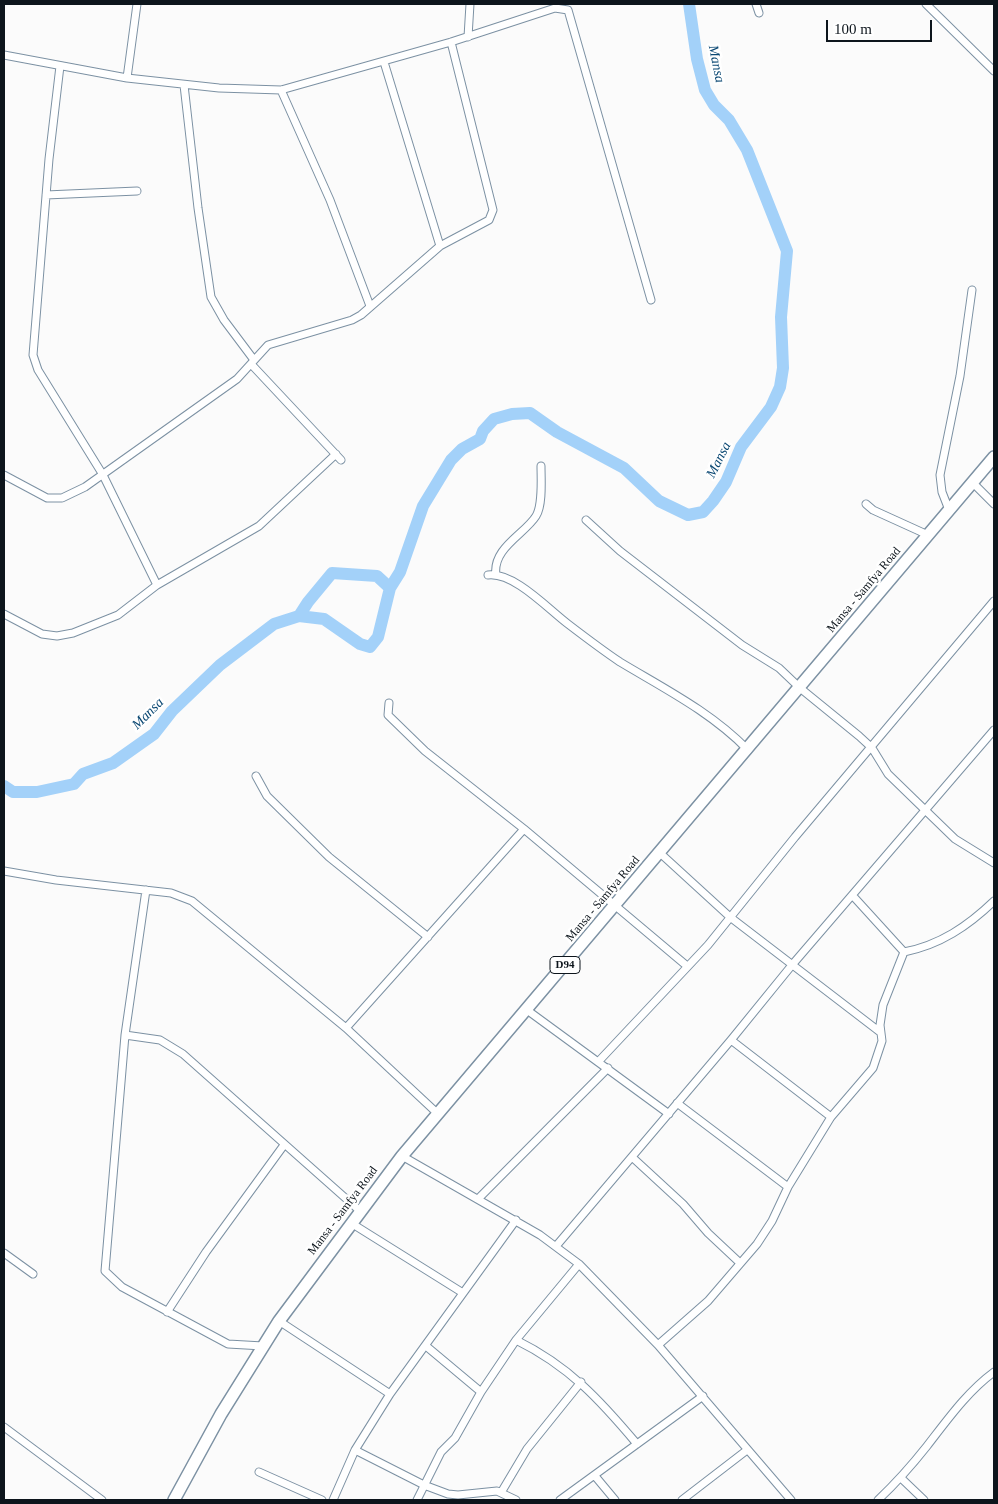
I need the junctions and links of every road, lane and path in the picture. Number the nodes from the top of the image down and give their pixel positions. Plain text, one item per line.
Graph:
1 (137, 4) edge
2 (470, 4) edge
3 (756, 4) edge
4 (926, 4) edge
5 (555, 6) edge
6 (759, 13) dead end
7 (468, 37) junction
8 (452, 42) junction
9 (4, 55) edge
10 (384, 62) junction
11 (60, 66) junction
12 (994, 71) edge
13 (127, 78) junction
14 (184, 85) junction
15 (282, 90) junction
16 (137, 191) dead end
17 (46, 194) junction
18 (440, 246) junction
19 (972, 290) dead end
20 (651, 300) dead end
21 (370, 306) junction
22 (252, 362) junction
23 (994, 457) edge
24 (541, 466) dead end
25 (4, 475) edge
26 (103, 475) junction
27 (973, 483) junction
28 (866, 504) dead end
29 (994, 504) edge
30 (949, 510) junction
31 (586, 520) dead end
32 (928, 536) junction
33 (157, 585) junction
34 (994, 601) edge
35 (4, 614) edge
36 (800, 688) junction
37 (389, 703) dead end
38 (994, 730) edge
39 (872, 748) junction
40 (748, 750) junction
41 (256, 776) dead end
42 (927, 810) junction
43 (524, 829) junction
44 (660, 853) junction
45 (993, 860) edge
46 (4, 871) edge
47 (146, 890) junction
48 (853, 896) junction
49 (994, 901) edge
50 (616, 906) junction
51 (730, 917) junction
52 (428, 937) junction
53 (904, 952) junction
54 (792, 965) junction
55 (687, 966) junction
56 (527, 1010) junction
57 (346, 1028) junction
58 (880, 1032) junction
59 (125, 1035) junction
60 (731, 1040) junction
61 (598, 1062) junction
62 (608, 1068) junction
63 (677, 1103) junction
64 (437, 1114) junction
65 (668, 1114) junction
66 (831, 1117) junction
67 (284, 1145) junction
68 (402, 1156) junction
69 (632, 1157) junction
70 (788, 1187) junction
71 (478, 1199) junction
72 (360, 1211) junction
73 (516, 1220) junction
74 (350, 1223) junction
75 (556, 1245) junction
76 (4, 1253) edge
77 (740, 1263) junction
78 (579, 1264) junction
79 (33, 1274) dead end
80 (463, 1294) junction
81 (167, 1312) junction
82 (279, 1321) junction
83 (516, 1340) junction
84 (658, 1345) junction
85 (263, 1346) junction
86 (426, 1346) junction
87 (994, 1372) edge
88 (581, 1382) junction
89 (481, 1392) junction
90 (390, 1394) junction
91 (702, 1396) junction
92 (4, 1427) edge
93 (637, 1444) junction
94 (355, 1450) junction
95 (747, 1450) junction
96 (259, 1472) dead end
97 (595, 1476) junction
98 (901, 1478) junction
99 (424, 1485) junction
100 (502, 1491) junction
101 (102, 1500) edge
102 (174, 1500) edge
103 (322, 1500) edge
104 (333, 1500) edge
105 (417, 1500) edge
106 (516, 1500) edge
107 (560, 1500) edge
108 (615, 1500) edge
109 (682, 1500) edge
110 (791, 1500) edge
111 (878, 1500) edge
112 (924, 1500) edge

1 - 13 street
2 - 7 street
3 - 6 street
4 - 12 street
5 - 7 street
5 - 20 street
7 - 8 street
8 - 10 street
8 - 18 street
9 - 11 street
10 - 15 street
10 - 18 street
11 - 13 street
11 - 17 street
13 - 14 street
14 - 15 street
14 - 22 street
15 - 21 street
16 - 17 street
17 - 26 street
18 - 21 street
19 - 30 street
21 - 22 street
22 - 26 street
22 - 33 street
23 - 27 main road, Mansa - Samfya Road / D94
24 - 40 street
25 - 26 street
26 - 33 street
27 - 29 street
27 - 30 main road, Mansa - Samfya Road / D94
28 - 32 street
30 - 32 main road, Mansa - Samfya Road / D94
31 - 36 street
32 - 36 main road, Mansa - Samfya Road / D94
33 - 35 street
34 - 39 street
36 - 39 street
36 - 40 main road, Mansa - Samfya Road / D94
37 - 43 street
38 - 42 street
39 - 42 street
39 - 51 street
40 - 44 main road, Mansa - Samfya Road / D94
41 - 52 street
42 - 45 street
42 - 48 street
43 - 50 street
43 - 52 street
44 - 50 main road, Mansa - Samfya Road / D94
44 - 51 street
46 - 47 street
47 - 57 street
47 - 59 street
48 - 53 street
48 - 54 street
49 - 53 street
50 - 55 street
50 - 56 main road, Mansa - Samfya Road / D94
51 - 54 street
51 - 55 street
52 - 57 street
53 - 58 street
54 - 58 street
54 - 60 street
55 - 61 street
56 - 61 street
56 - 64 main road, Mansa - Samfya Road / D94
57 - 64 street
58 - 66 street
59 - 67 street
59 - 81 street
60 - 63 street
60 - 66 street
61 - 62 street
62 - 65 street
62 - 71 street
63 - 65 street
63 - 70 street
64 - 68 main road, Mansa - Samfya Road / D94
65 - 69 street
66 - 70 street
67 - 72 street
67 - 81 street
68 - 71 street
68 - 72 main road, Mansa - Samfya Road / D94
69 - 75 street
69 - 77 street
70 - 77 street
71 - 73 street
72 - 74 main road, Mansa - Samfya Road / D94
73 - 75 street
73 - 80 street
74 - 80 street
74 - 82 main road, Mansa - Samfya Road / D94
75 - 78 street
76 - 79 street
77 - 84 street
78 - 83 street
78 - 84 street
80 - 86 street
81 - 85 street
82 - 85 main road, Mansa - Samfya Road / D94
82 - 90 street
83 - 88 street
83 - 89 street
84 - 91 street
85 - 102 main road, Mansa - Samfya Road / D94
86 - 89 street
86 - 90 street
87 - 98 street
88 - 93 street
88 - 100 street
89 - 99 street
90 - 94 street
91 - 93 street
91 - 95 street
92 - 101 street
93 - 97 street
94 - 99 street
94 - 104 street
95 - 109 street
95 - 110 street
96 - 103 street
97 - 107 street
97 - 108 street
98 - 111 street
98 - 112 street
99 - 100 street
99 - 105 street
100 - 106 street

